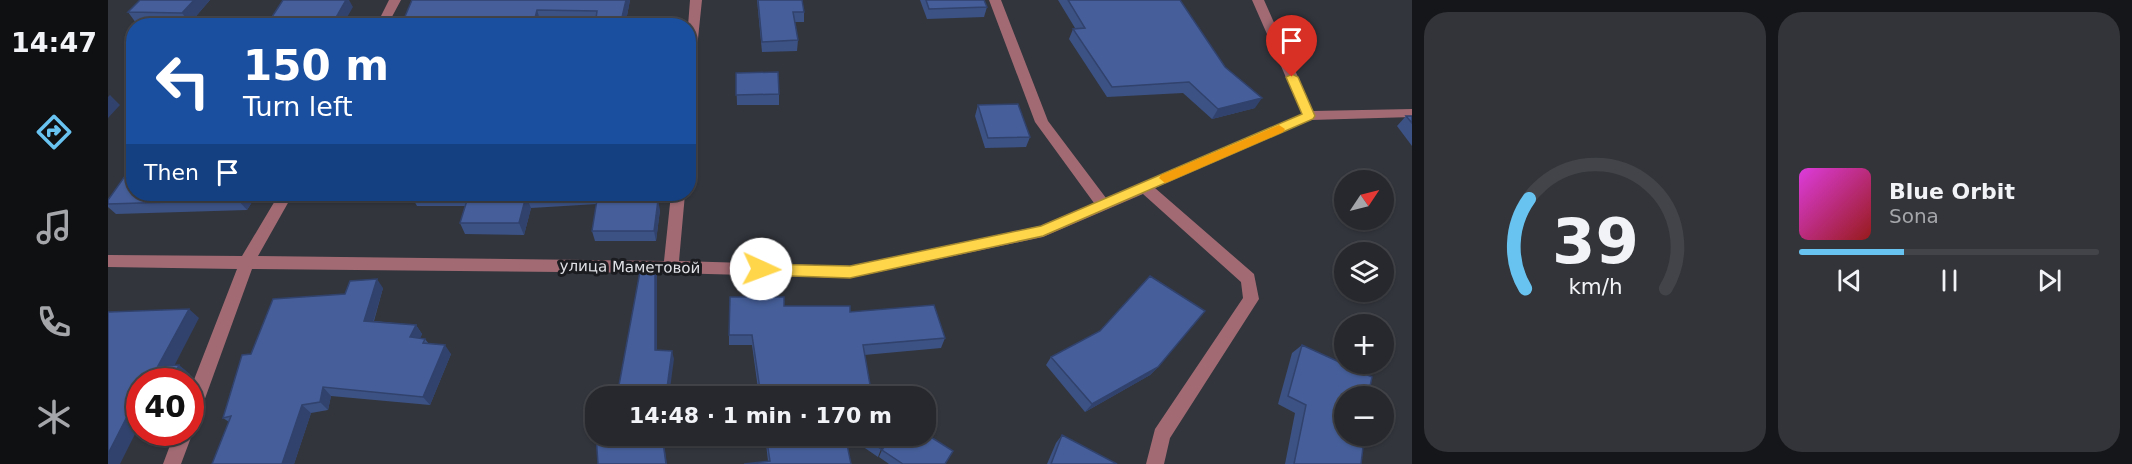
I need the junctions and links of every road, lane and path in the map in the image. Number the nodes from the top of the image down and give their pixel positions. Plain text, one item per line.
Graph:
1 (395, 0) edge
2 (696, 0) edge
3 (995, 0) edge
4 (1258, 0) edge
5 (385, 18) edge
6 (694, 18) edge
7 (1412, 112) edge
8 (1309, 116) junction
9 (1144, 188) junction
10 (282, 201) edge
11 (677, 201) edge
12 (1103, 205) junction
13 (108, 261) edge
14 (247, 262) junction
15 (671, 267) junction
16 (204, 377) edge
17 (179, 446) edge
18 (172, 464) edge
19 (1155, 464) edge

1 - 5 street
2 - 6 street
3 - 12 street
4 - 8 street
7 - 8 street, улица Маметовой
8 - 9 street, улица Маметовой
9 - 12 street, улица Маметовой
9 - 19 street
10 - 14 street
11 - 15 street
12 - 15 street, улица Маметовой
13 - 14 street, улица Маметовой
14 - 15 street, улица Маметовой
14 - 16 street
17 - 18 street

